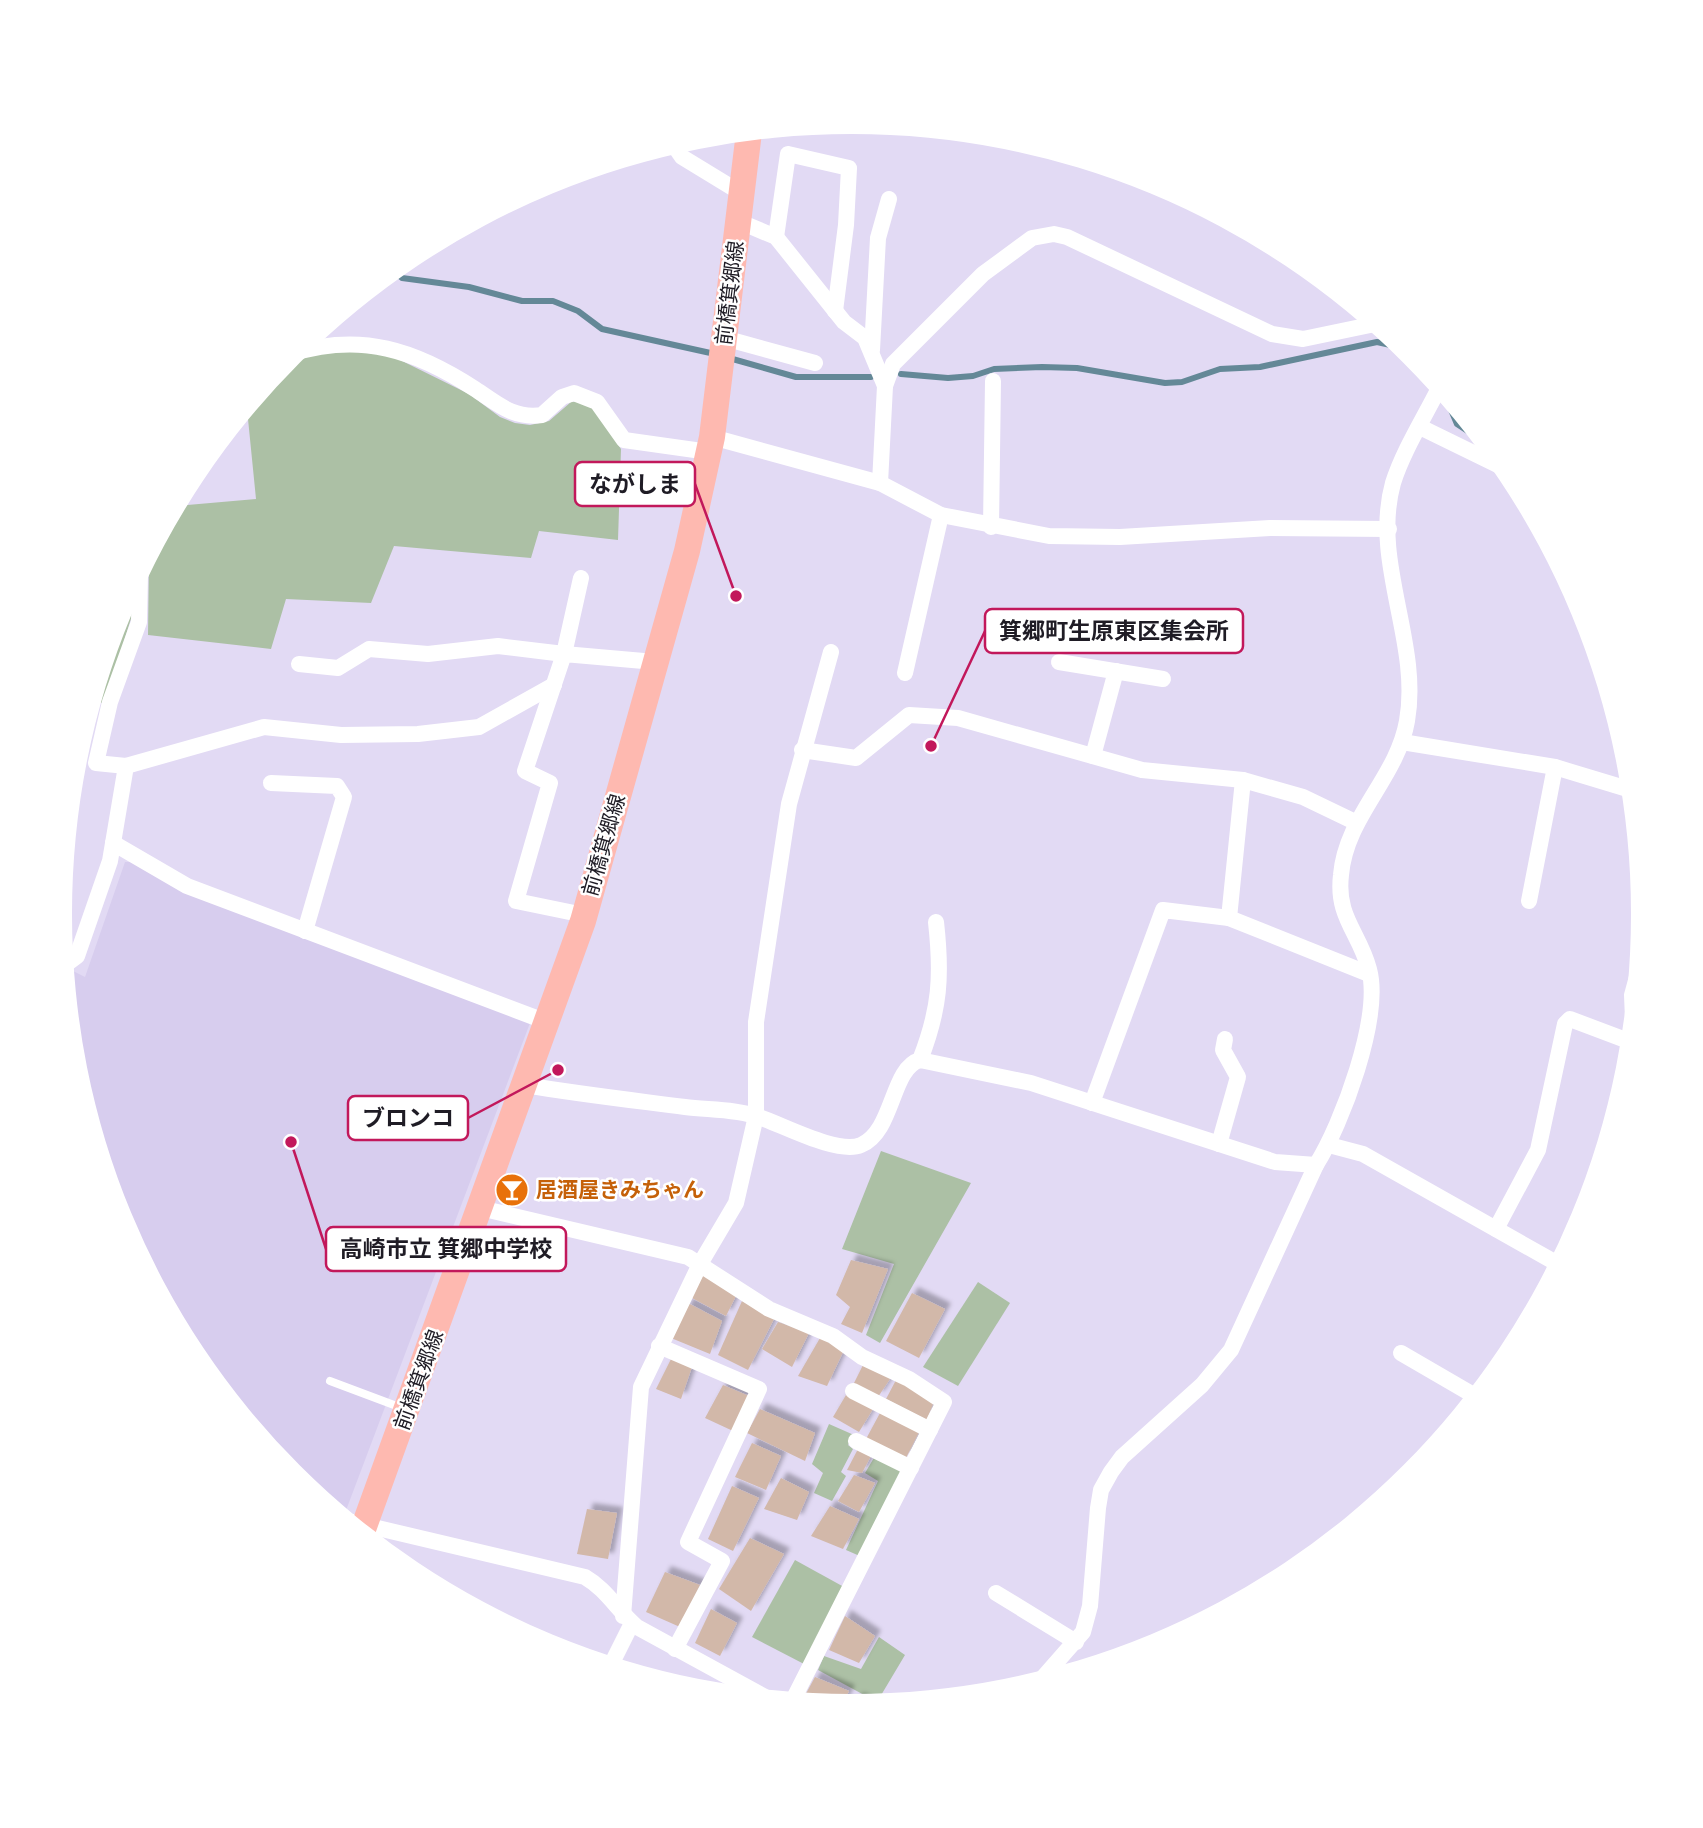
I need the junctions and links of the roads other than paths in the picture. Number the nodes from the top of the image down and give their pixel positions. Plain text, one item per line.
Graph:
1 (748, 141) edge
2 (680, 154) edge
3 (741, 193) junction
4 (889, 199) dead end
5 (738, 221) junction
6 (776, 237) junction
7 (835, 311) junction
8 (1364, 326) edge
9 (316, 347) edge
10 (723, 348) junction
11 (872, 353) junction
12 (815, 363) dead end
13 (993, 381) dead end
14 (885, 386) junction
15 (1435, 397) edge
16 (1420, 427) junction
17 (710, 445) junction
18 (1484, 458) edge
19 (880, 483) junction
20 (940, 515) junction
21 (990, 527) junction
22 (1389, 529) junction
23 (581, 578) dead end
24 (141, 593) edge
25 (831, 652) dead end
26 (564, 654) junction
27 (655, 662) junction
28 (1059, 662) dead end
29 (299, 664) dead end
30 (1116, 671) junction
31 (905, 673) dead end
32 (1163, 679) dead end
33 (554, 685) junction
34 (1402, 742) junction
35 (802, 750) junction
36 (1093, 756) junction
37 (126, 766) junction
38 (1555, 767) junction
39 (1243, 780) junction
40 (271, 783) dead end
41 (1620, 787) edge
42 (1355, 822) junction
43 (113, 843) junction
44 (1529, 901) dead end
45 (584, 915) junction
46 (1229, 918) junction
47 (936, 922) dead end
48 (306, 931) junction
49 (73, 959) edge
50 (1369, 974) junction
51 (547, 1022) junction
52 (1621, 1038) edge
53 (1225, 1039) dead end
54 (920, 1060) junction
55 (525, 1085) junction
56 (1092, 1103) junction
57 (756, 1116) junction
58 (1219, 1144) junction
59 (1329, 1145) junction
60 (1316, 1166) junction
61 (480, 1208) junction
62 (1496, 1229) junction
63 (1551, 1260) edge
64 (700, 1264) junction
65 (659, 1346) junction
66 (1401, 1353) dead end
67 (330, 1381) dead end
68 (853, 1391) dead end
69 (1468, 1392) edge
70 (408, 1411) junction
71 (930, 1430) junction
72 (856, 1441) dead end
73 (911, 1468) junction
74 (361, 1520) edge
75 (372, 1529) edge
76 (996, 1593) dead end
77 (627, 1619) junction
78 (1076, 1642) junction
79 (676, 1649) junction
80 (614, 1656) edge
81 (1053, 1667) edge
82 (745, 1686) edge
83 (797, 1692) edge

1 - 3 main road, 前橋箕郷線
2 - 3 street
3 - 5 main road, 前橋箕郷線
4 - 11 street
5 - 6 street
5 - 10 main road, 前橋箕郷線
6 - 7 street
6 - 7 street
7 - 11 street
8 - 14 street
9 - 17 street
10 - 12 street
10 - 17 main road, 前橋箕郷線
11 - 14 street
13 - 21 street
14 - 19 street
15 - 16 street
16 - 18 street
16 - 22 street
17 - 19 street
17 - 27 main road, 前橋箕郷線
19 - 20 street
20 - 21 street
20 - 31 street
21 - 22 street
22 - 34 street
23 - 26 street
24 - 37 street
25 - 35 street
26 - 27 street
26 - 29 street
26 - 33 street
27 - 45 main road, 前橋箕郷線
28 - 30 street
30 - 32 street
30 - 36 street
33 - 37 street
33 - 45 street
34 - 38 street
34 - 42 street
35 - 36 street
35 - 57 street
36 - 39 street
37 - 43 street
38 - 41 street
38 - 44 street
39 - 42 street
39 - 46 street
40 - 48 street
42 - 50 street
43 - 48 street
43 - 49 street
45 - 51 main road, 前橋箕郷線
46 - 50 street
46 - 56 street
47 - 54 street
48 - 51 street
50 - 59 street
51 - 55 main road, 前橋箕郷線
52 - 62 street
53 - 58 street
54 - 56 street
54 - 57 street
55 - 57 street
55 - 61 main road, 前橋箕郷線
56 - 58 street
57 - 64 street
58 - 60 street
59 - 60 street
59 - 62 street
60 - 78 street
61 - 64 street
61 - 70 main road, 前橋箕郷線
62 - 63 street
64 - 65 street
64 - 71 street
65 - 77 street
65 - 79 street
66 - 69 street
67 - 70 lane
68 - 71 street
70 - 74 main road, 前橋箕郷線
71 - 73 street
72 - 73 street
73 - 83 street
75 - 77 street
76 - 78 street
77 - 79 street
77 - 80 street
78 - 81 street
79 - 82 street

